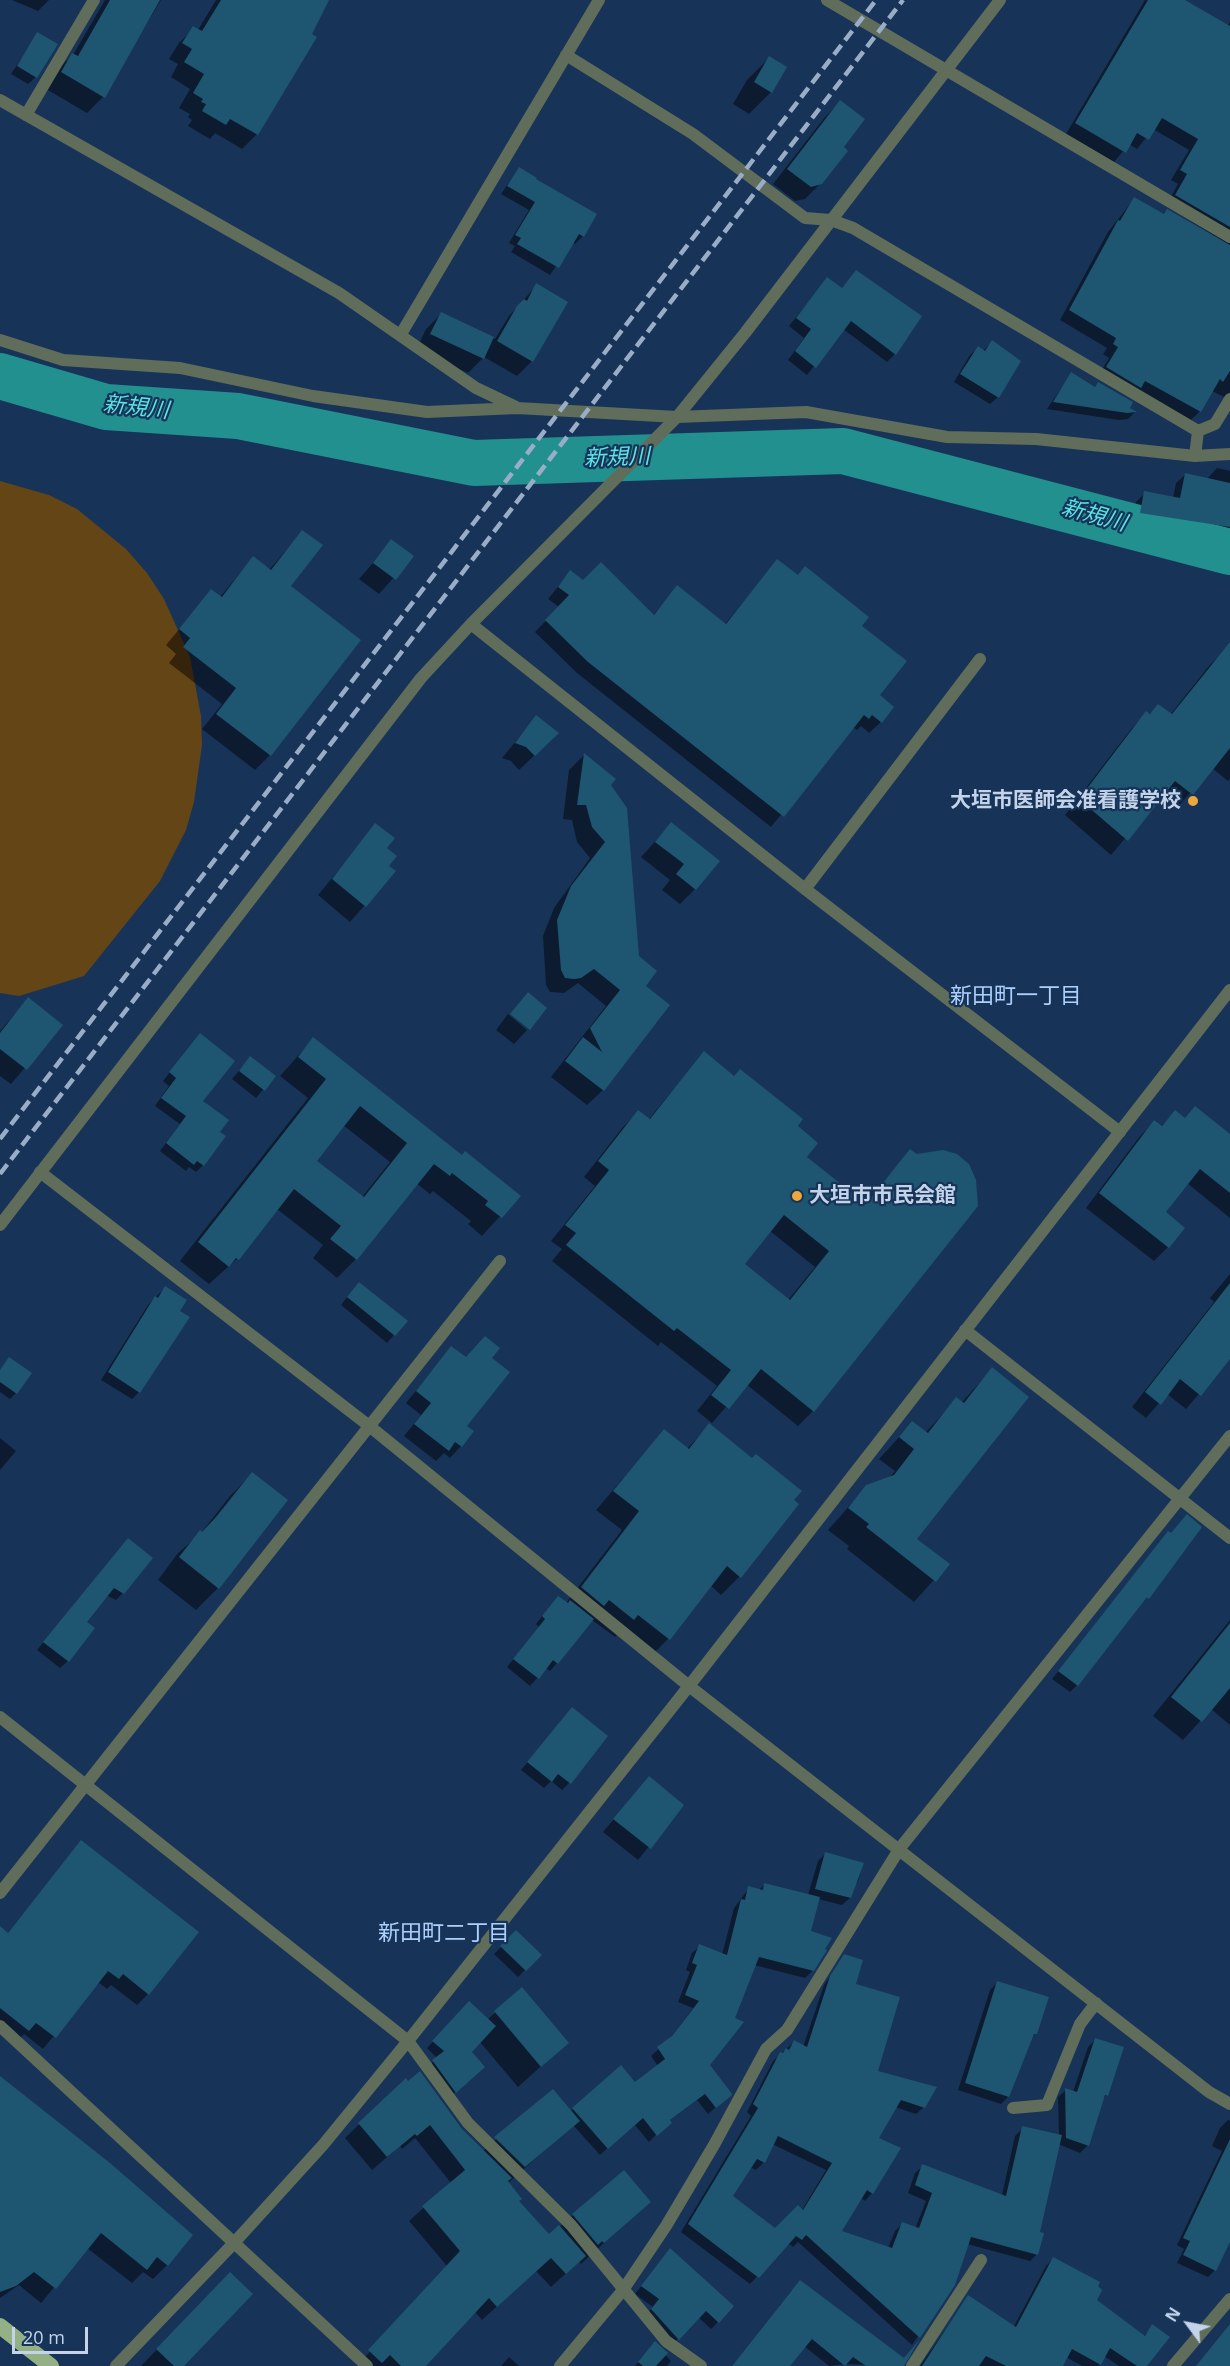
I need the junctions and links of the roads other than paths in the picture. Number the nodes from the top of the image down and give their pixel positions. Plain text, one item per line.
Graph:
1 (94, 0) edge
2 (599, 0) edge
3 (827, 0) edge
4 (1000, 0) edge
5 (566, 55) junction
6 (946, 71) junction
7 (0, 100) edge
8 (26, 116) junction
9 (831, 220) junction
10 (1230, 237) edge
11 (401, 334) junction
12 (0, 340) edge
13 (1230, 399) edge
14 (517, 408) junction
15 (677, 417) junction
16 (1198, 431) junction
17 (1230, 454) edge
18 (1195, 456) junction
19 (471, 624) junction
20 (980, 659) dead end
21 (805, 889) junction
22 (1230, 990) edge
23 (1120, 1132) junction
24 (40, 1172) junction
25 (0, 1225) edge
26 (500, 1261) dead end
27 (965, 1330) junction
28 (368, 1425) junction
29 (1230, 1436) edge
30 (1180, 1499) junction
31 (1230, 1538) edge
32 (689, 1686) junction
33 (0, 1717) edge
34 (84, 1785) junction
35 (900, 1848) junction
36 (0, 1893) edge
37 (1096, 2003) junction
38 (0, 2026) edge
39 (408, 2041) junction
40 (1230, 2104) edge
41 (1013, 2108) dead end
42 (233, 2244) junction
43 (981, 2260) dead end
44 (623, 2290) junction
45 (1230, 2299) edge
46 (0, 2326) edge
47 (51, 2366) edge
48 (116, 2366) edge
49 (367, 2366) edge
50 (560, 2366) edge
51 (701, 2366) edge
52 (912, 2366) edge
53 (1173, 2366) edge

1 - 8 street
2 - 5 street
3 - 6 street
4 - 6 street
5 - 9 street
5 - 11 street
6 - 9 street
6 - 10 street
7 - 8 street
8 - 11 street
9 - 15 street
9 - 16 street
11 - 14 street
12 - 14 street
13 - 16 street
14 - 15 street
15 - 18 street
15 - 19 street
16 - 18 street
17 - 18 street
19 - 21 street
19 - 24 street
20 - 21 street
21 - 23 street
22 - 23 street
23 - 27 street
24 - 25 street
24 - 28 street
26 - 28 street
27 - 30 street
27 - 32 street
28 - 32 street
28 - 34 street
29 - 30 street
30 - 31 street
30 - 35 street
32 - 35 street
32 - 39 street
33 - 34 street
34 - 36 street
34 - 39 street
35 - 37 street
35 - 44 street
37 - 40 street
37 - 41 street
38 - 42 street
39 - 42 street
39 - 44 street
42 - 48 street
42 - 49 street
43 - 52 street
44 - 50 street
44 - 51 street
45 - 53 street
46 - 47 highway

